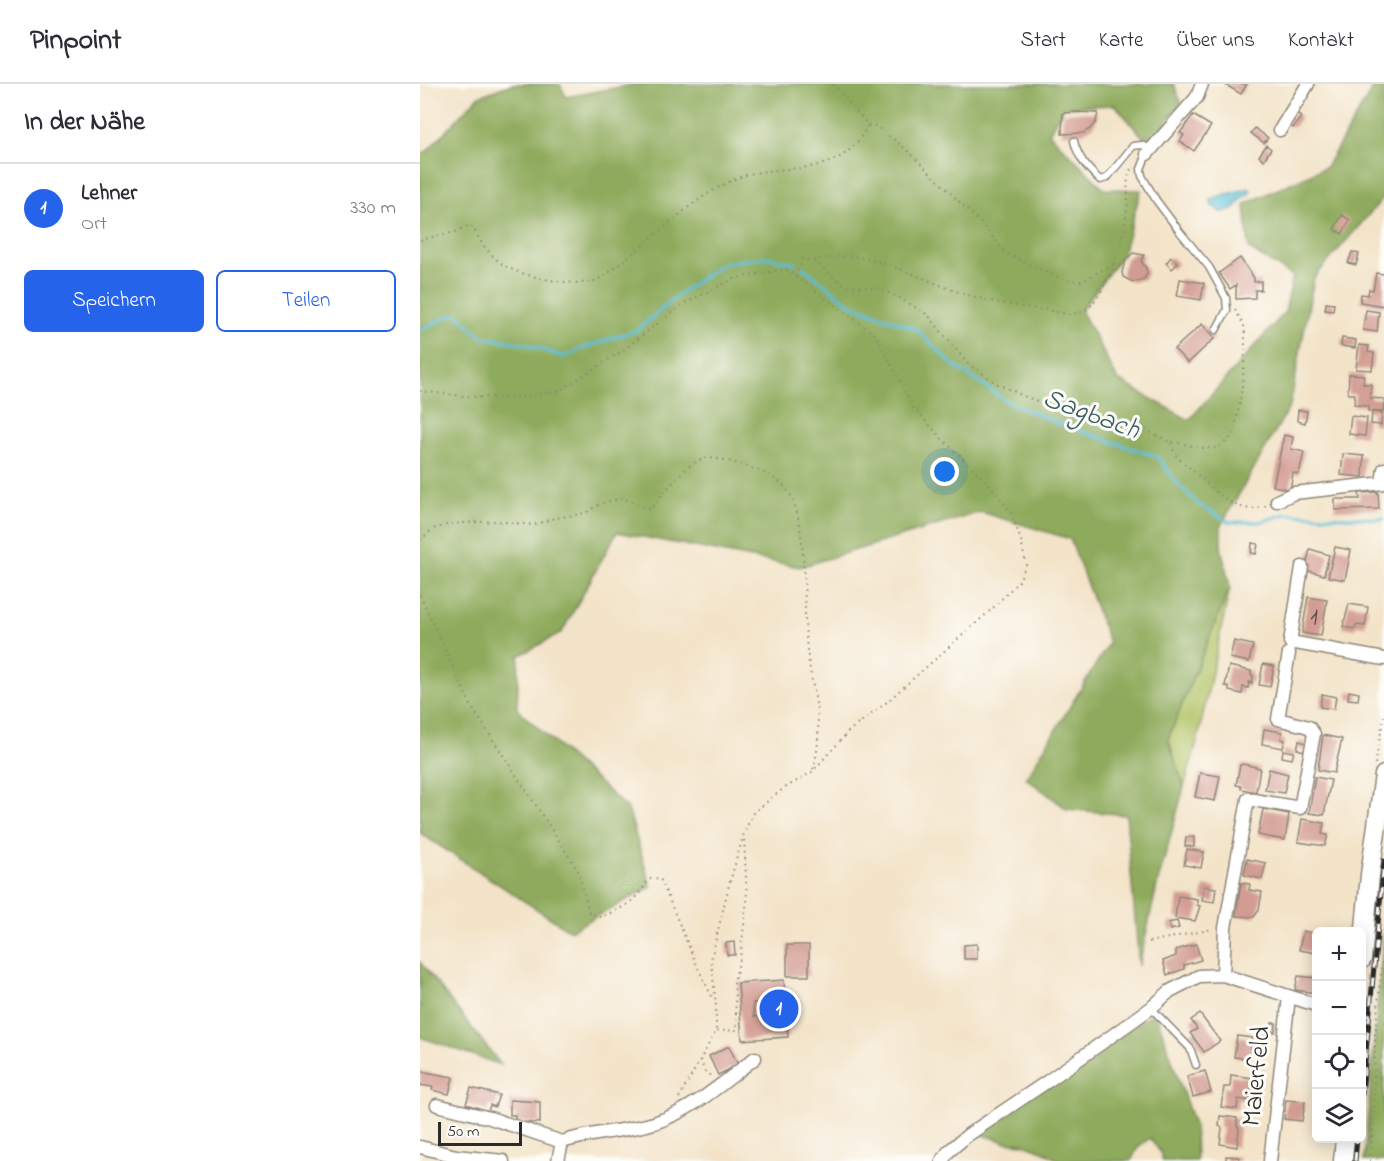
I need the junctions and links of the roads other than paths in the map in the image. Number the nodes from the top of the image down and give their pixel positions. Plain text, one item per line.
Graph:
1 (1202, 84) edge
2 (1308, 84) edge
3 (1280, 130) dead end
4 (1074, 141) dead end
5 (1149, 152) junction
6 (1216, 330) dead end
7 (1384, 469) edge
8 (1383, 483) edge
9 (1277, 501) road end
10 (1302, 567) dead end
11 (1289, 653) dead end
12 (1384, 659) edge
13 (1384, 775) edge
14 (1365, 927) edge
15 (1223, 975) junction
16 (1289, 997) junction
17 (1312, 1004) edge
18 (1151, 1008) junction
19 (755, 1058) dead end
20 (1196, 1065) dead end
21 (437, 1105) dead end
22 (562, 1142) junction
23 (1345, 1143) edge
24 (420, 1147) edge
25 (503, 1161) edge
26 (558, 1161) edge
27 (942, 1161) edge
28 (1270, 1161) edge
29 (1343, 1161) edge

1 - 5 street
2 - 3 street
4 - 5 lane
5 - 6 lane
7 - 8 street
8 - 9 street
10 - 12 street
11 - 15 street
13 - 14 main road
15 - 16 street
15 - 18 street
16 - 17 street
16 - 28 street, Maierfeld
18 - 20 lane
18 - 27 street
19 - 22 street
21 - 22 street
22 - 26 street
23 - 29 main road
24 - 25 street

